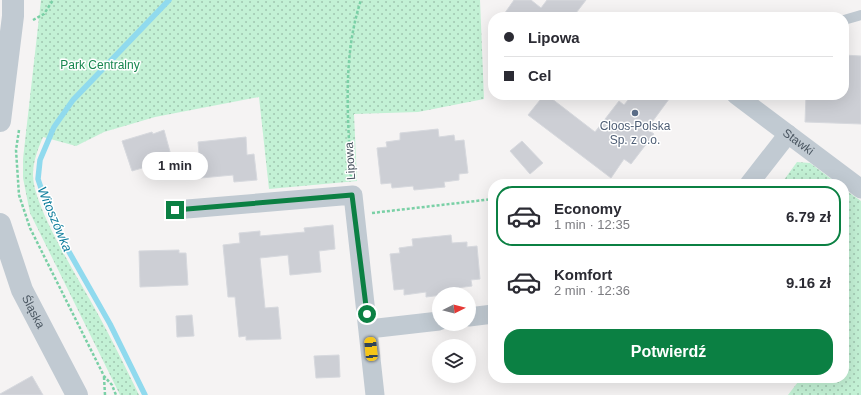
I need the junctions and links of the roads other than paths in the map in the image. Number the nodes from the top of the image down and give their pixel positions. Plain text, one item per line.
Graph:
1 (12, 0) edge
2 (861, 15) edge
3 (849, 19) edge
4 (743, 100) edge
5 (10, 124) edge
6 (788, 134) junction
7 (753, 179) edge
8 (848, 179) edge
9 (849, 180) edge
10 (861, 189) edge
11 (175, 210) dead end
12 (0, 224) edge
13 (488, 315) edge
14 (476, 316) edge
15 (432, 321) edge
16 (369, 329) junction
17 (77, 395) edge
18 (375, 395) edge

1 - 5 street
2 - 3 lane
4 - 6 street, Stawki
6 - 7 street
6 - 8 street, Stawki
9 - 10 street, Stawki
11 - 16 street
12 - 17 street, Śląska
13 - 14 street
15 - 16 street
16 - 18 street

